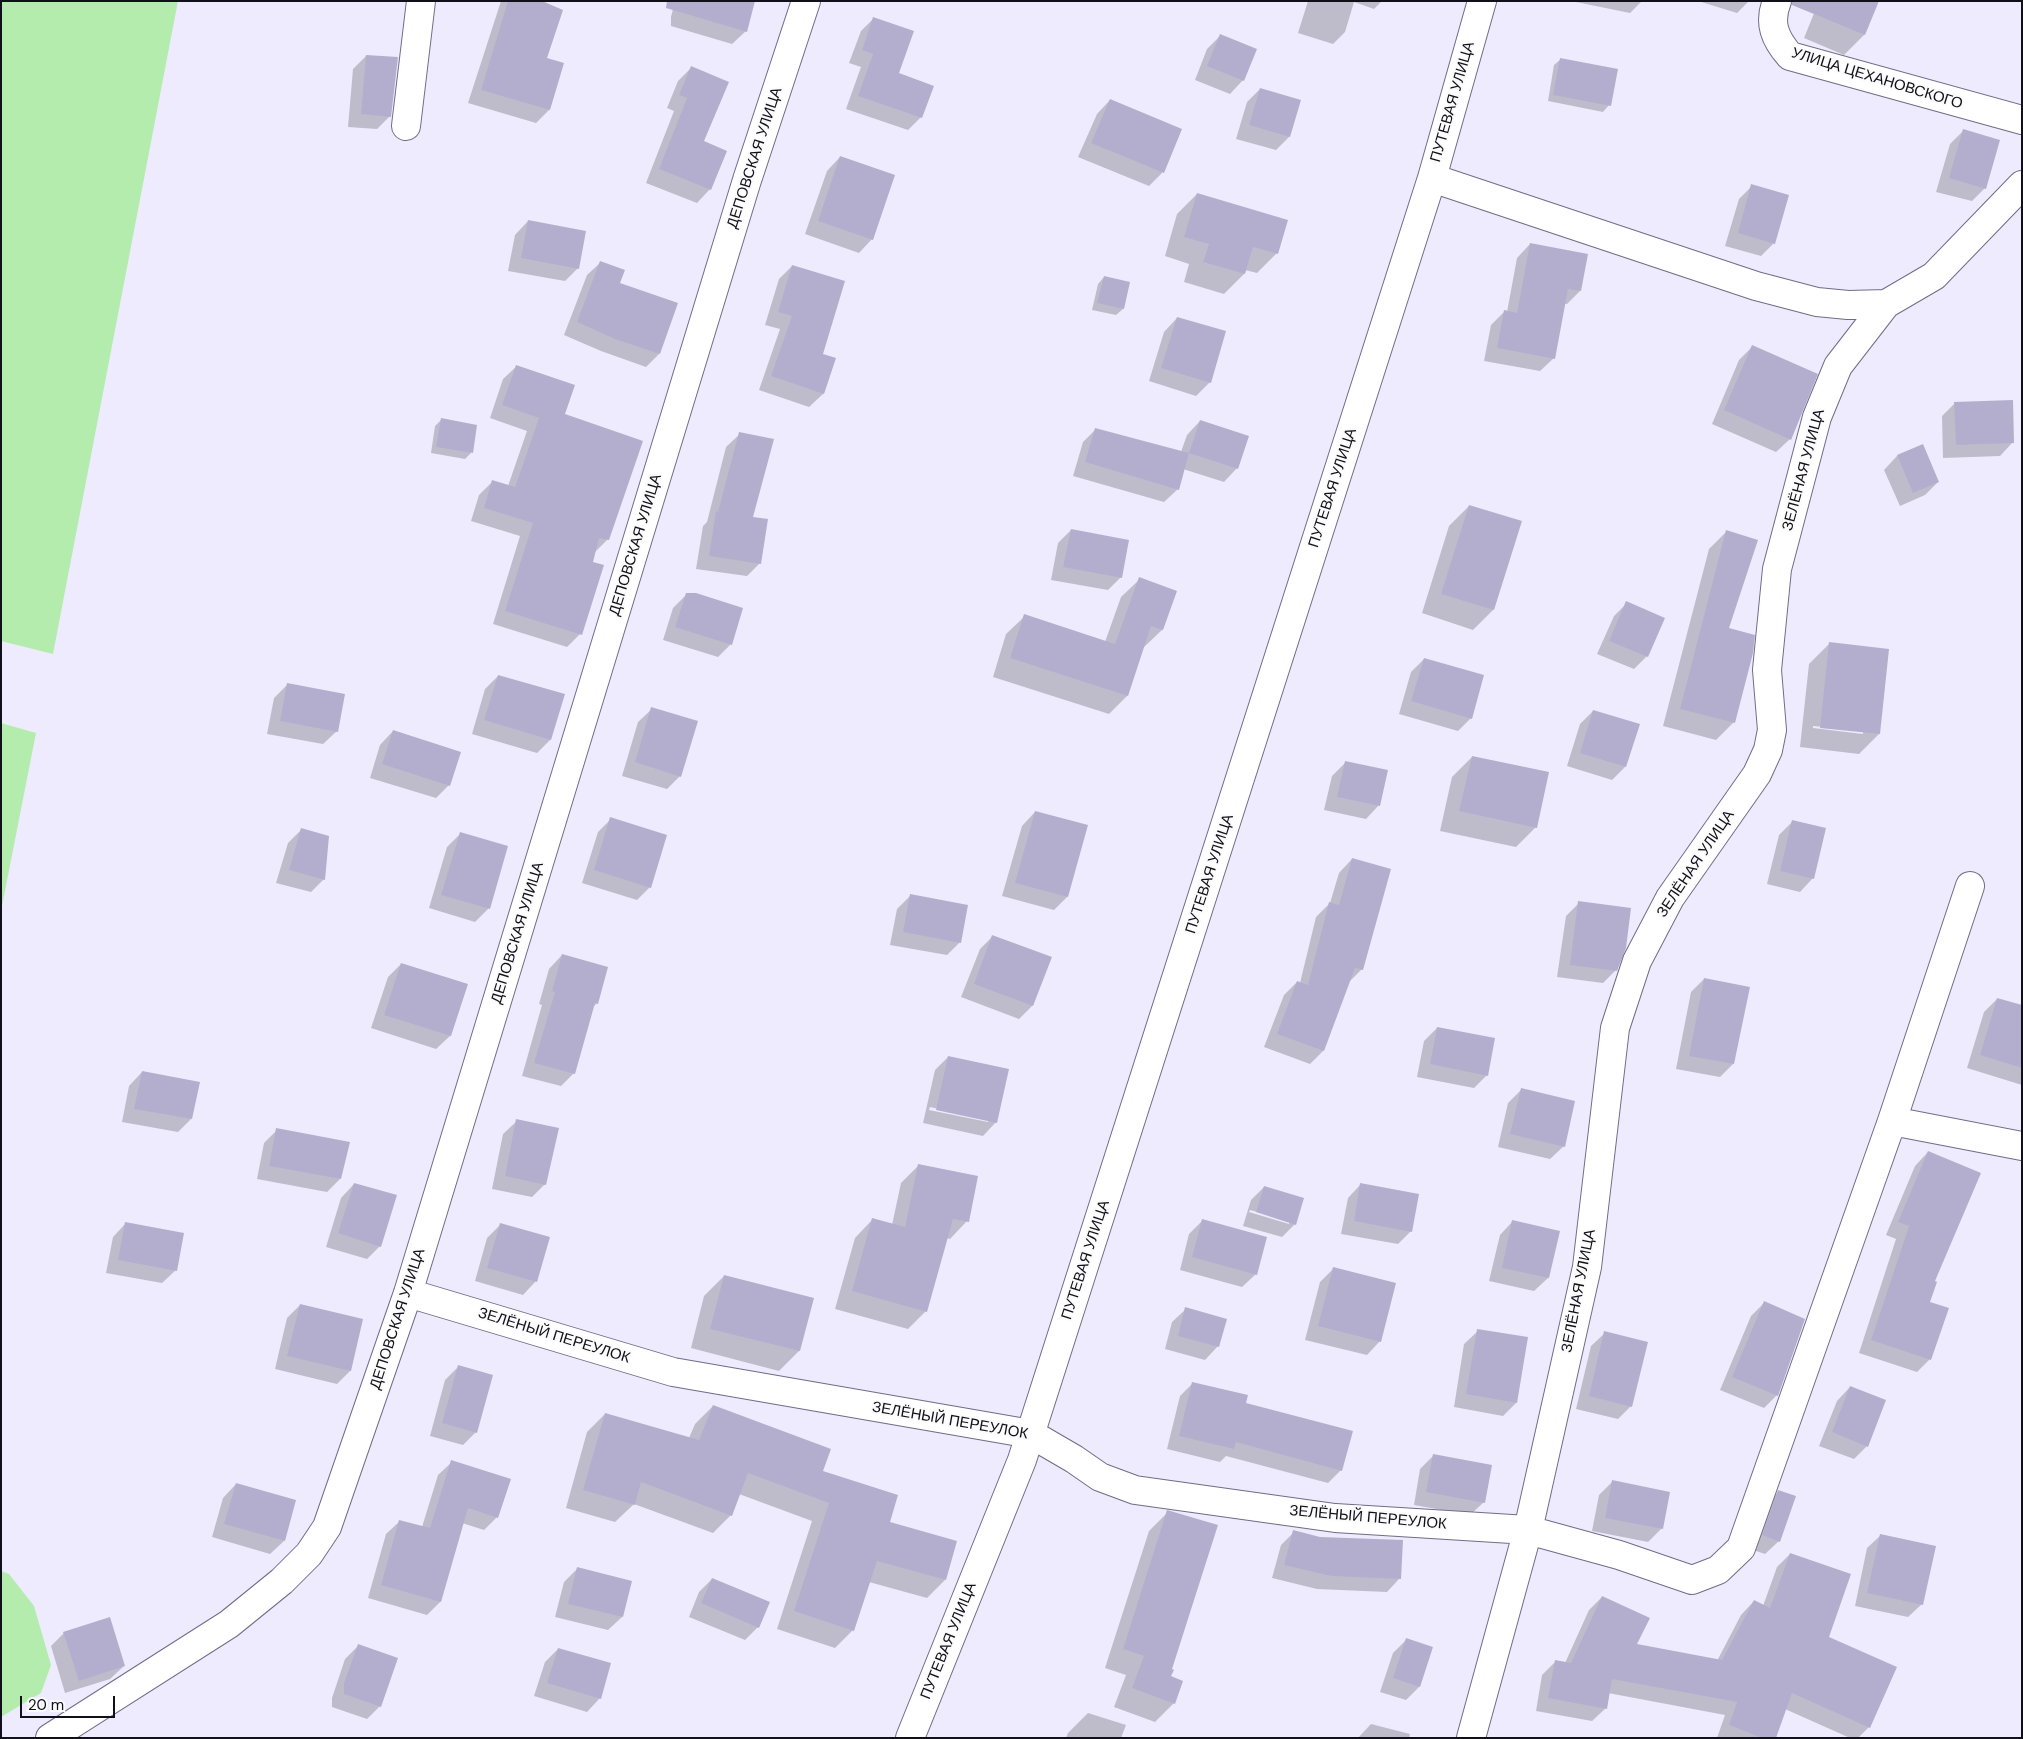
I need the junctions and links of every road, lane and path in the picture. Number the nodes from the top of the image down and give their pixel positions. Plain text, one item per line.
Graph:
1 (421, 1) edge
2 (806, 1) edge
3 (1482, 1) edge
4 (1777, 1) edge
5 (2022, 120) edge
6 (406, 126) dead end
7 (1432, 178) junction
8 (2022, 185) edge
9 (1886, 304) junction
10 (1970, 886) dead end
11 (1892, 1121) junction
12 (2022, 1146) edge
13 (408, 1293) junction
14 (1031, 1434) junction
15 (1528, 1530) junction
16 (50, 1738) edge
17 (910, 1738) edge
18 (1471, 1738) edge

1 - 6 street
2 - 13 street, ДЕПОВСКАЯ УЛИЦА
3 - 7 street, ПУТЕВАЯ УЛИЦА
4 - 5 street, УЛИЦА ЦЕХАНОВСКОГО
7 - 9 street
7 - 14 street, ПУТЕВАЯ УЛИЦА
8 - 9 street, ЗЕЛЁНАЯ УЛИЦА
9 - 15 street, ЗЕЛЁНАЯ УЛИЦА
10 - 11 street
11 - 12 street
11 - 15 street, ЗЕЛЁНЫЙ ПЕРЕУЛОК
13 - 14 street, ЗЕЛЁНЫЙ ПЕРЕУЛОК
13 - 16 street, ДЕПОВСКАЯ УЛИЦА
14 - 15 street, ЗЕЛЁНЫЙ ПЕРЕУЛОК
14 - 17 street, ПУТЕВАЯ УЛИЦА
15 - 18 street, ЗЕЛЁНАЯ УЛИЦА

